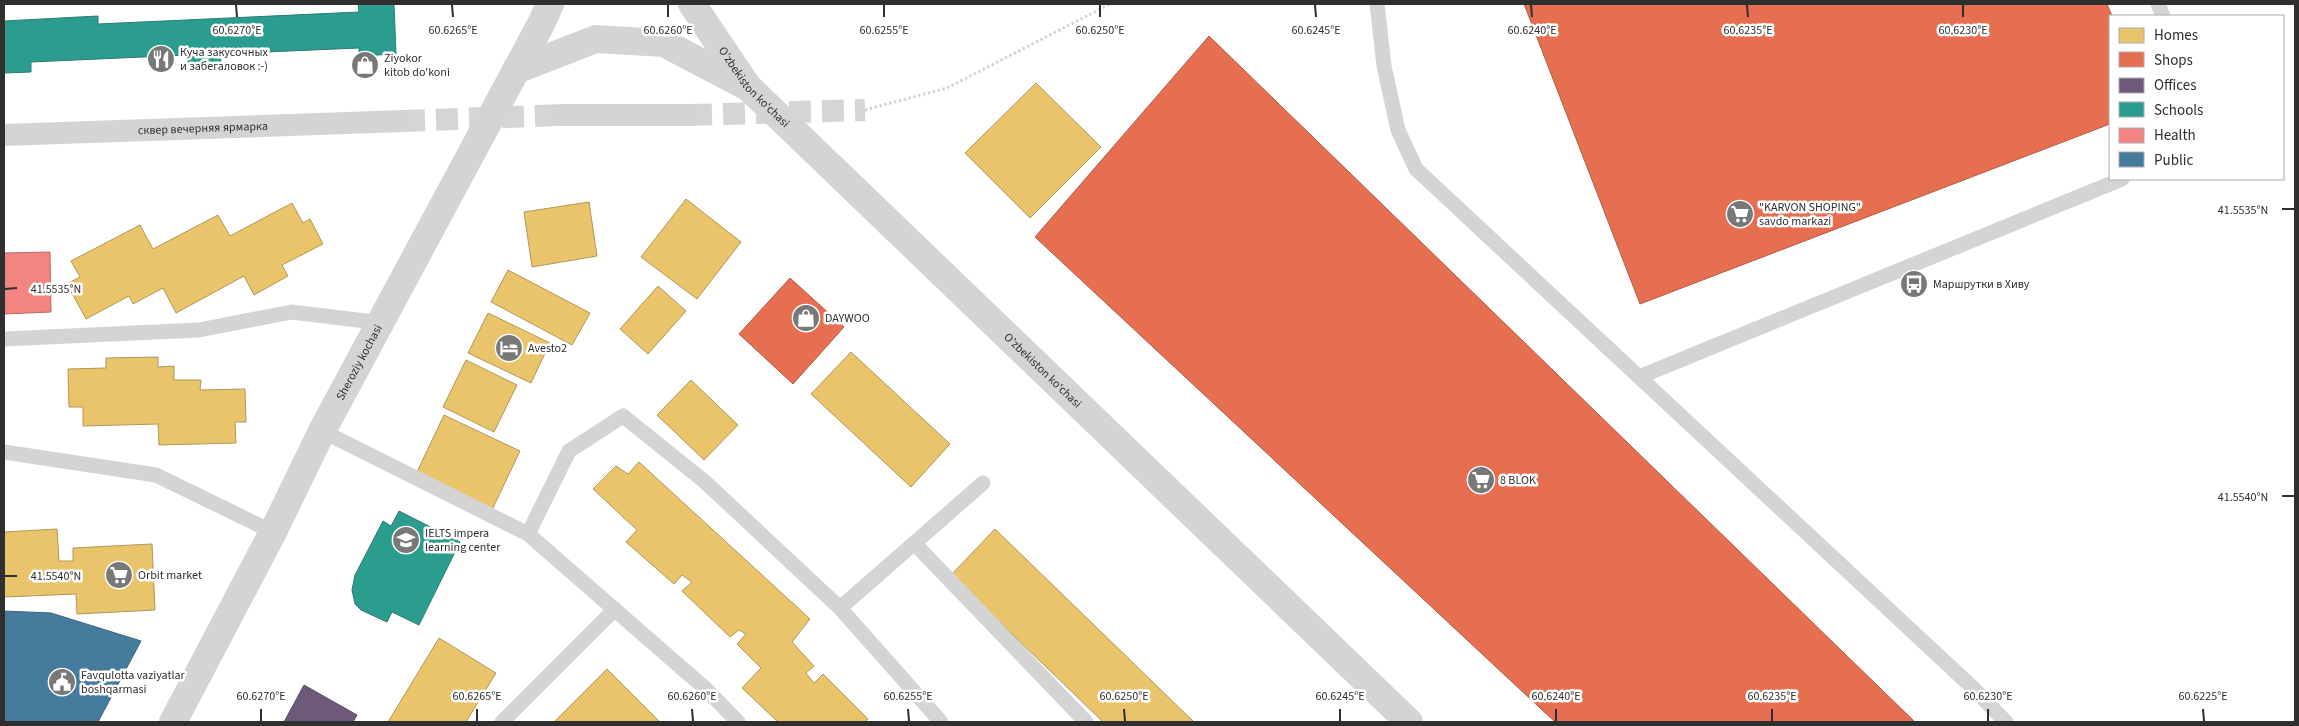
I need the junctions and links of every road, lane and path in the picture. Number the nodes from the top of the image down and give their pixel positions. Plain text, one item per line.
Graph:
1 (550, 4) edge
2 (692, 4) edge
3 (1110, 4) edge
4 (1377, 4) edge
5 (516, 70) junction
6 (748, 87) junction
7 (865, 110) tunnel mouth
8 (560, 115) tunnel mouth
9 (690, 115) tunnel mouth
10 (403, 121) tunnel mouth
11 (4, 135) edge
12 (2120, 180) edge
13 (382, 323) junction
14 (4, 339) edge
15 (1639, 377) junction
16 (322, 431) junction
17 (4, 452) edge
18 (983, 483) dead end
19 (273, 532) junction
20 (528, 534) junction
21 (914, 543) junction
22 (840, 608) junction
23 (615, 609) junction
24 (173, 722) edge
25 (502, 722) edge
26 (738, 722) edge
27 (941, 722) edge
28 (1086, 722) edge
29 (1409, 722) edge
30 (2006, 722) edge

1 - 5 street, Sheroziy kochasi
2 - 6 street, O’zbekiston ko‘chasi
3 - 7 path
4 - 15 lane
5 - 6 street
5 - 13 street, Sheroziy kochasi
6 - 29 street, O’zbekiston ko‘chasi
8 - 9 street
10 - 11 street, сквер вечерняя ярмарка
12 - 15 lane
13 - 14 lane
13 - 16 street, Sheroziy kochasi
15 - 30 lane
16 - 19 street, Sheroziy kochasi
16 - 20 lane
17 - 19 lane
18 - 21 lane
19 - 24 street, Sheroziy kochasi
20 - 22 lane
20 - 23 lane
21 - 22 lane
21 - 28 lane
22 - 27 lane
23 - 25 lane
23 - 26 lane

